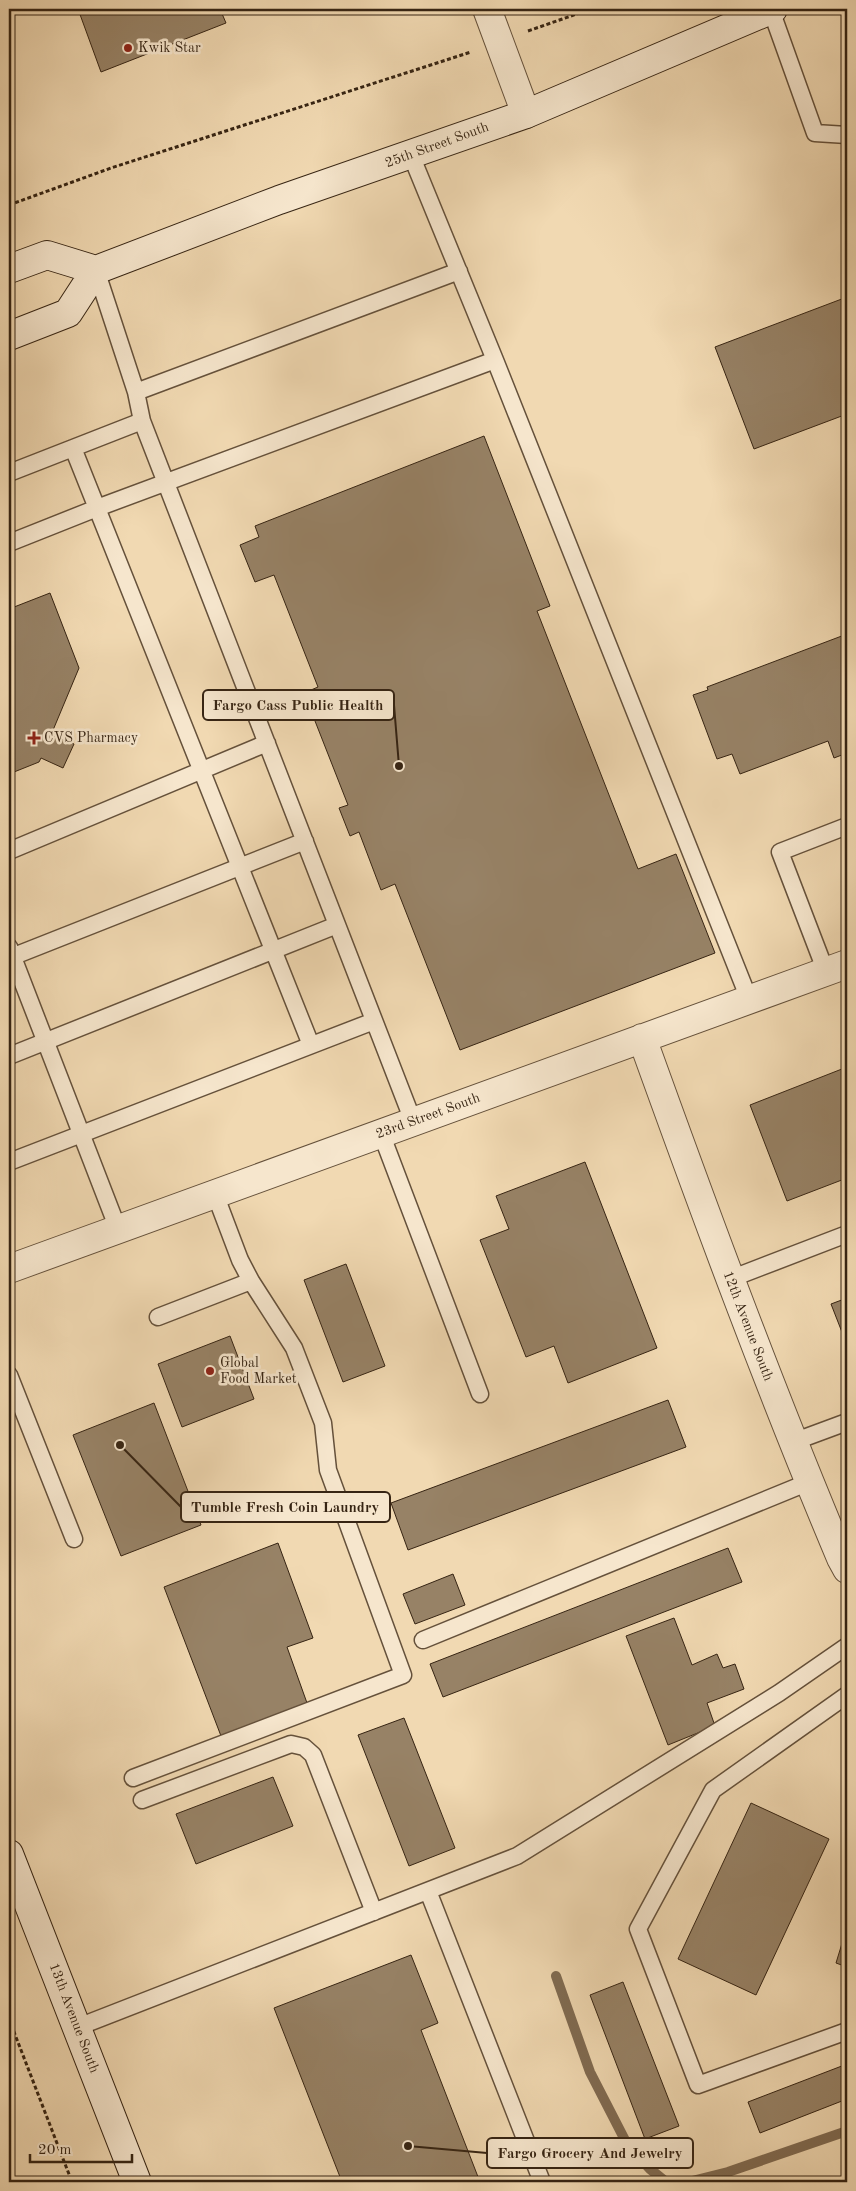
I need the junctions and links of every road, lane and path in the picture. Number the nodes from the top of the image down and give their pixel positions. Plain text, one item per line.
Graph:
1 (487, 9) edge
2 (591, 9) edge
3 (772, 9) edge
4 (499, 42) junction
5 (526, 114) junction
6 (847, 135) edge
7 (411, 155) junction
8 (9, 205) edge
9 (9, 269) edge
10 (96, 270) junction
11 (459, 271) junction
12 (9, 336) edge
13 (495, 360) junction
14 (136, 392) junction
15 (142, 421) junction
16 (73, 448) junction
17 (9, 473) edge
18 (166, 482) junction
19 (97, 508) junction
20 (9, 543) edge
21 (267, 744) junction
22 (201, 770) junction
23 (847, 826) edge
24 (305, 841) junction
25 (9, 851) edge
26 (240, 867) junction
27 (337, 925) junction
28 (273, 950) junction
29 (10, 954) edge
30 (837, 968) edge
31 (749, 999) junction
32 (374, 1021) junction
33 (642, 1038) junction
34 (45, 1041) junction
35 (311, 1046) junction
36 (9, 1056) edge
37 (413, 1121) junction
38 (381, 1133) junction
39 (81, 1134) junction
40 (9, 1162) edge
41 (215, 1194) junction
42 (118, 1229) junction
43 (847, 1234) edge
44 (9, 1269) edge
45 (730, 1279) junction
46 (251, 1281) junction
47 (158, 1317) dead end
48 (9, 1375) edge
49 (480, 1394) dead end
50 (847, 1422) edge
51 (794, 1442) junction
52 (809, 1482) junction
53 (74, 1540) dead end
54 (847, 1569) edge
55 (423, 1640) dead end
56 (847, 1646) edge
57 (847, 1695) edge
58 (133, 1778) dead end
59 (142, 1800) dead end
60 (9, 1854) edge
61 (428, 1891) junction
62 (374, 1912) junction
63 (9, 2020) edge
64 (78, 2027) junction
65 (847, 2031) edge
66 (72, 2182) edge
67 (137, 2182) edge
68 (542, 2182) edge

1 - 4 street
2 - 4 path
3 - 5 street, 25th Street South
3 - 6 lane
4 - 5 street
4 - 8 path
5 - 7 street, 25th Street South
7 - 10 street, 25th Street South
7 - 11 lane
9 - 10 street
10 - 12 street
10 - 14 lane
11 - 13 lane
11 - 14 lane
13 - 18 lane
13 - 31 lane
14 - 15 lane
15 - 16 lane
15 - 18 lane
16 - 17 lane
16 - 19 lane
18 - 19 lane
18 - 21 lane
19 - 20 lane
19 - 22 lane
21 - 22 lane
21 - 24 lane
22 - 25 lane
22 - 26 lane
23 - 30 lane
24 - 26 lane
24 - 27 lane
26 - 28 lane
26 - 29 lane
27 - 28 lane
27 - 32 lane
28 - 34 lane
28 - 35 lane
29 - 34 lane
30 - 31 street, 23rd Street South
31 - 33 street, 23rd Street South
32 - 35 lane
32 - 37 lane
33 - 37 street, 23rd Street South
33 - 45 street, 12th Avenue South
34 - 36 lane
34 - 39 lane
35 - 39 lane
37 - 38 street, 23rd Street South
38 - 41 street, 23rd Street South
38 - 49 lane
39 - 40 lane
39 - 42 lane
41 - 42 street, 23rd Street South
41 - 46 lane
42 - 44 street, 23rd Street South
43 - 45 lane
45 - 51 street, 12th Avenue South
46 - 47 lane
46 - 58 lane
48 - 53 lane
50 - 51 lane
51 - 52 street, 12th Avenue South
52 - 54 street, 12th Avenue South
52 - 55 lane
56 - 61 lane
57 - 65 lane
59 - 62 lane
60 - 64 street, 13th Avenue South
61 - 62 lane
61 - 68 lane
62 - 64 lane
63 - 66 path
64 - 67 street, 13th Avenue South

